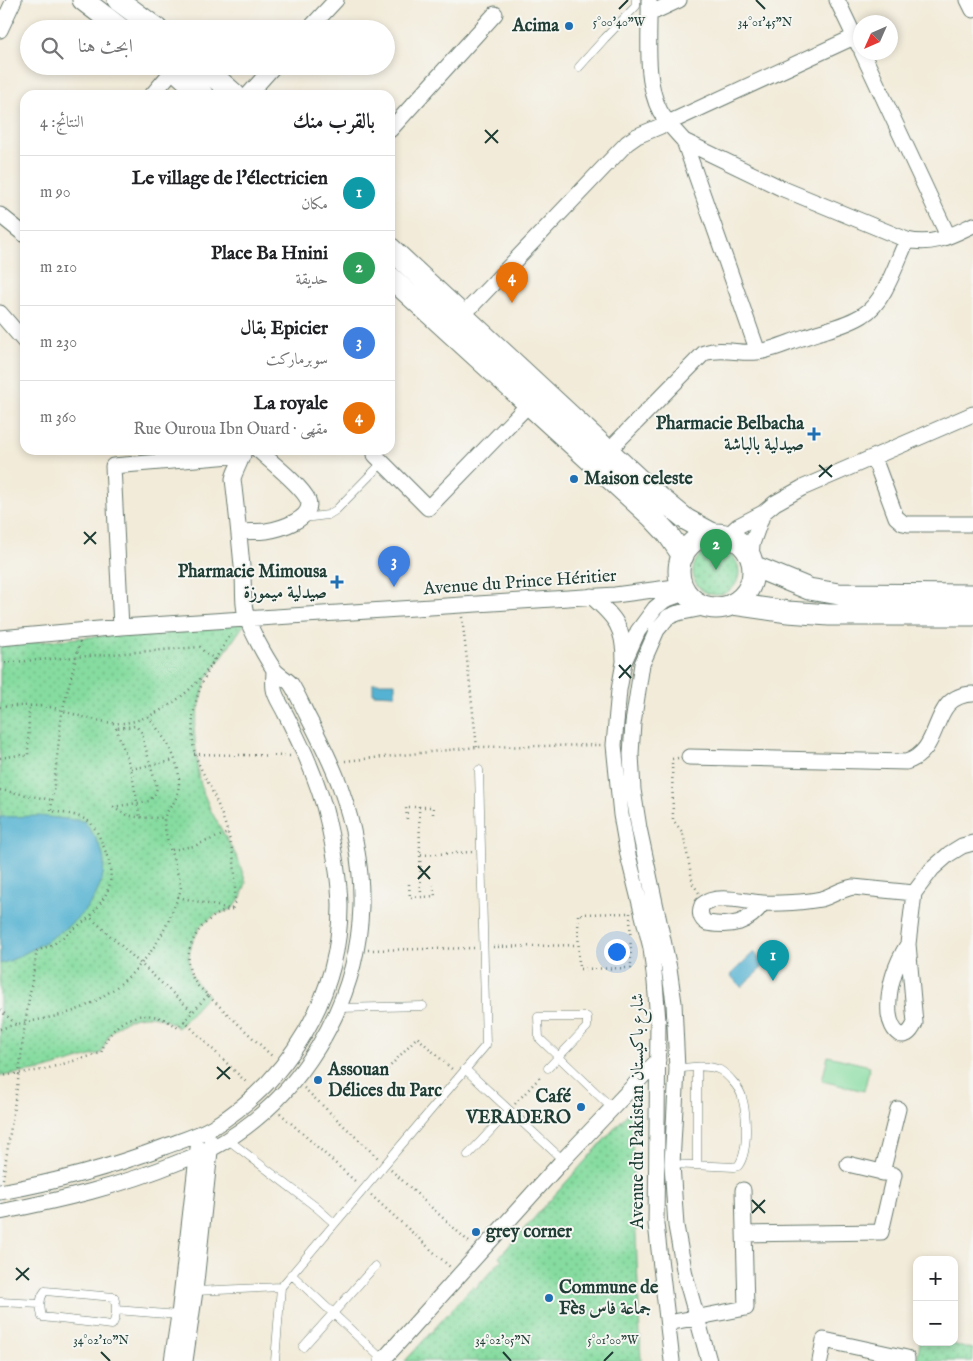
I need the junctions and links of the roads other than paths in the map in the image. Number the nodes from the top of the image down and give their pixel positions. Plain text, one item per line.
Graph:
1 (14, 0) edge
2 (83, 0) edge
3 (118, 0) edge
4 (336, 0) edge
5 (636, 0) edge
6 (679, 0) edge
7 (837, 0) edge
8 (968, 0) edge
9 (649, 7) edge
10 (973, 10) edge
11 (495, 14) dead end
12 (109, 20) edge
13 (144, 20) edge
14 (317, 20) edge
15 (0, 30) edge
16 (853, 33) edge
17 (853, 48) edge
18 (866, 60) edge
19 (579, 67) dead end
20 (166, 75) edge
21 (181, 75) edge
22 (212, 75) edge
23 (266, 75) edge
24 (156, 90) edge
25 (197, 90) edge
26 (229, 90) edge
27 (252, 90) edge
28 (668, 123) junction
29 (395, 124) edge
30 (684, 141) junction
31 (0, 215) edge
32 (973, 225) edge
33 (20, 231) edge
34 (948, 236) junction
35 (906, 240) junction
36 (395, 253) edge
37 (395, 282) edge
38 (0, 313) edge
39 (462, 316) junction
40 (20, 336) edge
41 (758, 352) junction
42 (528, 404) junction
43 (973, 414) edge
44 (608, 451) junction
45 (215, 455) edge
46 (242, 455) edge
47 (263, 455) edge
48 (874, 458) junction
49 (378, 459) joint
50 (763, 513) junction
51 (301, 518) junction
52 (973, 524) edge
53 (239, 532) junction
54 (720, 535) junction
55 (683, 556) junction
56 (752, 562) junction
57 (685, 589) junction
58 (591, 596) junction
59 (973, 596) edge
60 (733, 604) junction
61 (708, 607) junction
62 (973, 615) edge
63 (243, 619) junction
64 (120, 627) junction
65 (0, 638) edge
66 (624, 662) junction
67 (274, 670) junction
68 (973, 694) edge
69 (689, 757) road end
70 (308, 762) junction
71 (331, 763) junction
72 (479, 770) dead end
73 (973, 843) edge
74 (914, 893) junction
75 (763, 903) junction
76 (908, 944) junction
77 (423, 1006) dead end
78 (339, 1008) junction
79 (558, 1057) junction
80 (658, 1060) junction
81 (697, 1067) junction
82 (548, 1068) road end
83 (677, 1069) junction
84 (462, 1072) junction
85 (612, 1108) junction
86 (898, 1109) dead end
87 (509, 1111) junction
88 (206, 1131) junction
89 (227, 1139) junction
90 (203, 1152) junction
91 (468, 1155) dead end
92 (563, 1160) junction
93 (672, 1164) junction
94 (848, 1164) dead end
95 (697, 1165) junction
96 (882, 1173) junction
97 (743, 1190) dead end
98 (1, 1192) edge
99 (0, 1212) edge
100 (334, 1223) junction
101 (744, 1234) junction
102 (375, 1266) dead end
103 (291, 1274) junction
104 (281, 1287) junction
105 (195, 1291) junction
106 (0, 1302) edge
107 (40, 1304) junction
108 (116, 1310) junction
109 (333, 1314) junction
110 (179, 1315) junction
111 (698, 1318) junction
112 (668, 1323) junction
113 (303, 1347) dead end
114 (383, 1360) edge
115 (172, 1361) edge
116 (185, 1361) edge
117 (275, 1361) edge
118 (672, 1361) edge
119 (709, 1361) edge
120 (820, 1361) edge
121 (907, 1361) edge

1 - 15 street
2 - 12 main road
3 - 13 main road
4 - 14 street
5 - 19 lane
6 - 9 street
7 - 16 street
8 - 10 street
9 - 28 street
11 - 29 street
17 - 28 street
18 - 34 street
20 - 24 street
21 - 25 main road
22 - 26 main road
23 - 27 street
28 - 30 street
28 - 39 street
30 - 35 street
30 - 41 street
31 - 33 street
32 - 34 street
34 - 35 street
35 - 41 street
36 - 39 main road
37 - 42 main road
38 - 40 street
39 - 44 main road
41 - 44 street
42 - 49 street
42 - 55 main road
43 - 48 street
44 - 54 main road
45 - 64 street
46 - 53 street
47 - 51 street
48 - 50 street
48 - 52 street
49 - 51 lane
50 - 54 street
50 - 56 street
51 - 53 street
53 - 63 street
54 - 55 main road
54 - 56 main road
55 - 57 main road
56 - 59 main road
56 - 60 main road
57 - 58 street, Avenue du Prince Héritier
57 - 61 main road
57 - 66 street, Avenue du Pakistan شارع باكيستان
58 - 63 street, Avenue du Prince Héritier
58 - 66 street
60 - 61 main road
60 - 62 main road
61 - 83 street, Avenue du Pakistan شارع باكيستان
63 - 64 street, Avenue du Prince Héritier
63 - 67 street
64 - 65 street, Avenue du Prince Héritier
66 - 80 street, Avenue du Pakistan شارع باكيستان
67 - 70 street
67 - 71 street
68 - 69 street
70 - 71 street
70 - 88 street
71 - 78 street
72 - 84 lane
73 - 74 street
74 - 75 street
74 - 76 street
75 - 75 street
76 - 76 street
77 - 78 lane
78 - 89 street
79 - 79 lane
79 - 82 lane
79 - 85 lane
80 - 85 street
80 - 112 street, Avenue du Pakistan شارع باكيستان
81 - 83 lane
81 - 95 lane
81 - 95 lane
83 - 93 street, Avenue du Pakistan شارع باكيستان
84 - 87 lane
84 - 100 lane
85 - 92 street
86 - 96 street
87 - 91 lane
87 - 92 lane
88 - 90 street
88 - 98 street
89 - 90 street
89 - 100 lane
90 - 99 street
90 - 105 street
90 - 110 street
92 - 114 street
93 - 95 lane
93 - 111 street, Avenue du Pakistan شارع باكيستان
94 - 96 street
96 - 101 street
97 - 101 street
100 - 103 lane
101 - 111 street
102 - 109 lane
103 - 104 lane
103 - 109 lane
104 - 105 lane
104 - 117 lane
105 - 116 street
106 - 107 lane
107 - 108 lane
107 - 108 lane
108 - 110 lane
109 - 113 lane
109 - 114 lane
110 - 115 street
111 - 112 street
111 - 119 street, Avenue du Pakistan شارع باكيستان
112 - 118 street, Avenue du Pakistan شارع باكيستان
120 - 121 street

